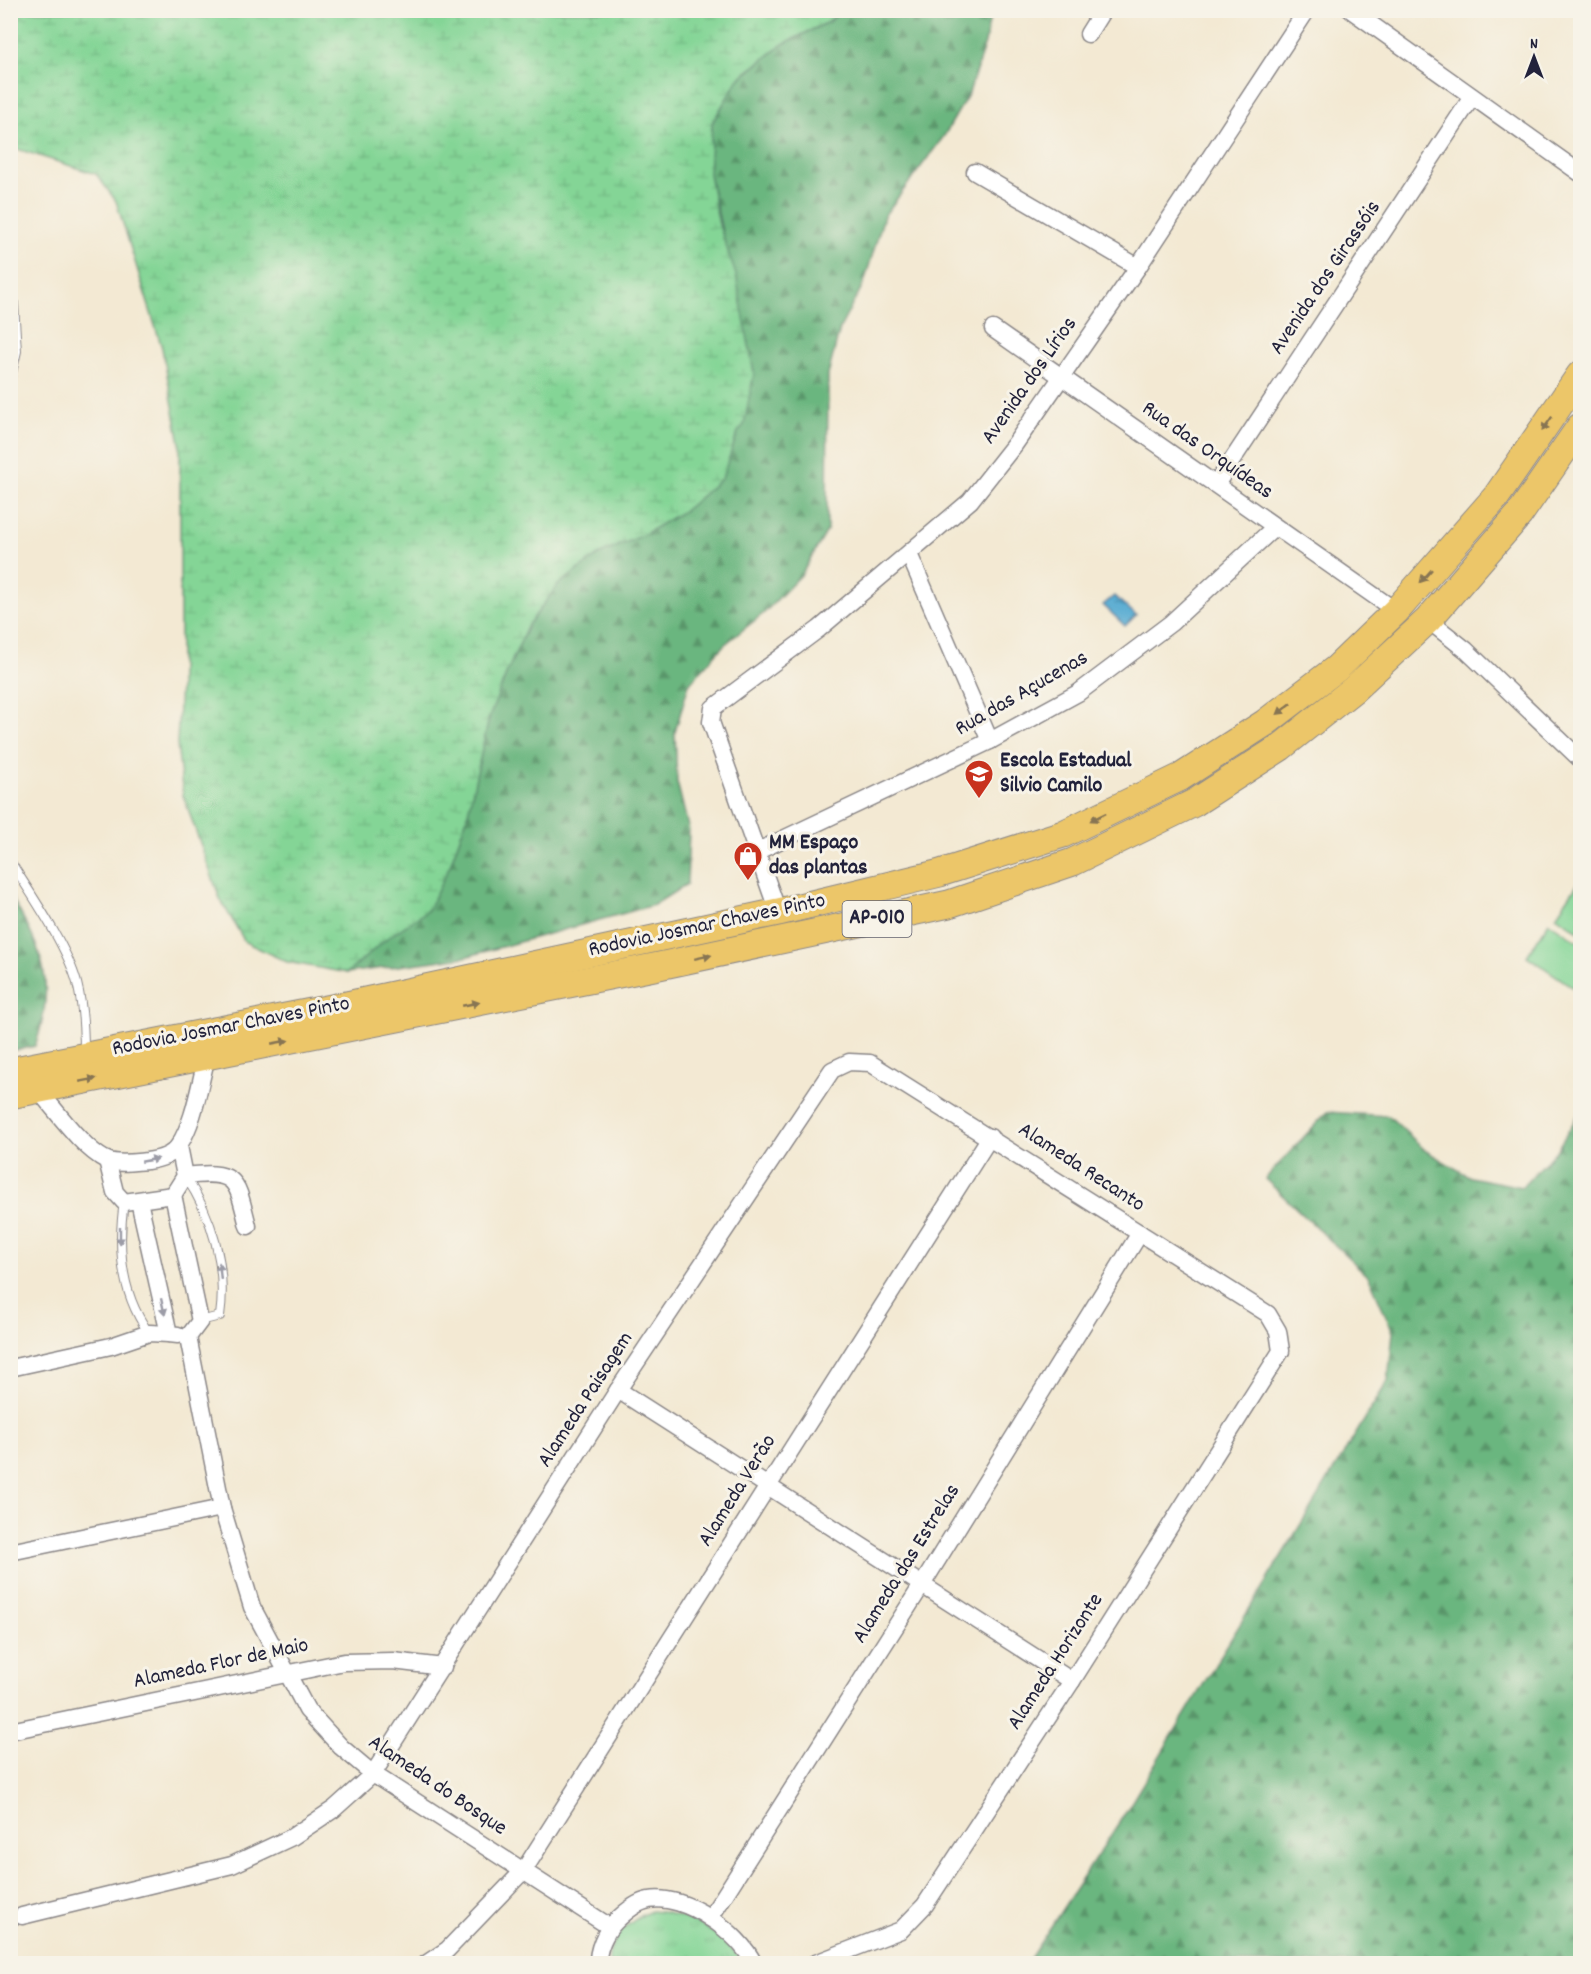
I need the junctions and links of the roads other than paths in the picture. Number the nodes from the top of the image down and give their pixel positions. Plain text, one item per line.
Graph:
1 (1103, 10) edge
2 (1307, 10) edge
3 (1351, 10) edge
4 (1088, 34) dead end
5 (1472, 97) junction
6 (975, 172) dead end
7 (1581, 173) edge
8 (11, 257) edge
9 (1138, 267) junction
10 (993, 329) dead end
11 (1581, 375) edge
12 (1062, 377) junction
13 (10, 381) edge
14 (1581, 427) edge
15 (1217, 483) junction
16 (1275, 527) junction
17 (909, 554) junction
18 (1396, 610) junction
19 (1428, 620) junction
20 (990, 741) junction
21 (1581, 759) edge
22 (758, 851) junction
23 (10, 861) edge
24 (778, 912) junction
25 (652, 938) junction
26 (658, 966) junction
27 (84, 1056) junction
28 (207, 1057) junction
29 (849, 1062) joint
30 (10, 1071) edge
31 (38, 1090) junction
32 (10, 1095) edge
33 (990, 1137) junction
34 (179, 1146) junction
35 (107, 1160) junction
36 (185, 1176) junction
37 (173, 1195) junction
38 (132, 1202) junction
39 (248, 1226) dead end
40 (1140, 1233) junction
41 (200, 1321) junction
42 (1278, 1331) joint
43 (149, 1333) junction
44 (169, 1334) junction
45 (188, 1337) junction
46 (10, 1368) edge
47 (618, 1390) junction
48 (768, 1486) junction
49 (222, 1508) junction
50 (10, 1552) edge
51 (922, 1585) junction
52 (443, 1667) junction
53 (287, 1672) junction
54 (1072, 1681) junction
55 (10, 1731) edge
56 (373, 1774) junction
57 (524, 1870) junction
58 (22, 1916) dead end
59 (710, 1918) junction
60 (610, 1927) junction
61 (426, 1964) edge
62 (598, 1964) edge
63 (754, 1964) edge
64 (813, 1964) edge

1 - 4 street
2 - 9 street, Avenida dos Lírios
3 - 5 street
5 - 7 street
5 - 15 street, Avenida dos Girassóis
6 - 9 street
8 - 13 lane
9 - 12 street, Avenida dos Lírios
10 - 12 street, Rua das Orquídeas
11 -> 18 main road, Rodovia Josmar Chaves Pinto / AP-010
12 - 15 street, Rua das Orquídeas
12 - 17 street, Avenida dos Lírios
14 - 19 main road, Rodovia Josmar Chaves Pinto / AP-010
15 - 16 street, Rua das Orquídeas
16 - 18 street, Rua das Orquídeas
16 - 20 street, Rua das Açucenas
17 - 20 street
17 - 22 street, Avenida dos Lírios
18 -> 24 main road, Rodovia Josmar Chaves Pinto / AP-010
19 - 21 street
26 -> 19 main road, Rodovia Josmar Chaves Pinto / AP-010
20 - 22 street, Rua das Açucenas
22 - 24 street
23 - 27 lane
24 - 25 main road, Rodovia Josmar Chaves Pinto / AP-010
25 - 26 main road
25 - 27 main road, Rodovia Josmar Chaves Pinto / AP-010
28 -> 26 main road, Rodovia Josmar Chaves Pinto / AP-010
27 - 30 main road, Rodovia Josmar Chaves Pinto / AP-010
31 -> 28 main road, Rodovia Josmar Chaves Pinto / AP-010
28 - 34 street
29 - 33 street, Alameda Recanto
29 - 47 street, Alameda Paisagem
31 - 32 main road, Rodovia Josmar Chaves Pinto / AP-010
31 - 35 street
33 - 40 street, Alameda Recanto
33 - 48 street, Alameda Verão
35 -> 34 street
34 - 36 street
35 - 38 street
36 - 37 street
36 - 39 street
41 -> 36 lane
37 - 38 street
37 - 41 street
38 -> 43 lane
38 -> 44 street
40 - 42 street, Alameda Recanto
40 - 51 street, Alameda das Estrelas
41 - 45 street
42 - 54 street, Alameda Horizonte
43 - 44 street
43 - 46 street
44 - 45 street
45 - 49 street, Alameda do Bosque
47 - 48 street
47 - 52 street, Alameda Paisagem
48 - 51 street
48 - 57 street, Alameda Verão
49 - 50 street
49 - 53 street, Alameda do Bosque
51 - 54 street
51 - 59 street, Alameda das Estrelas
52 - 53 street, Alameda Flor de Maio
52 - 56 street, Alameda Paisagem
53 - 55 street, Alameda Flor de Maio
53 - 56 street, Alameda do Bosque
54 - 64 street, Alameda Horizonte
56 - 57 street, Alameda do Bosque
56 - 58 street, Alameda Paisagem
57 - 60 street, Alameda do Bosque
57 - 61 street, Alameda Verão
59 - 60 street
59 - 63 street
60 - 62 street

